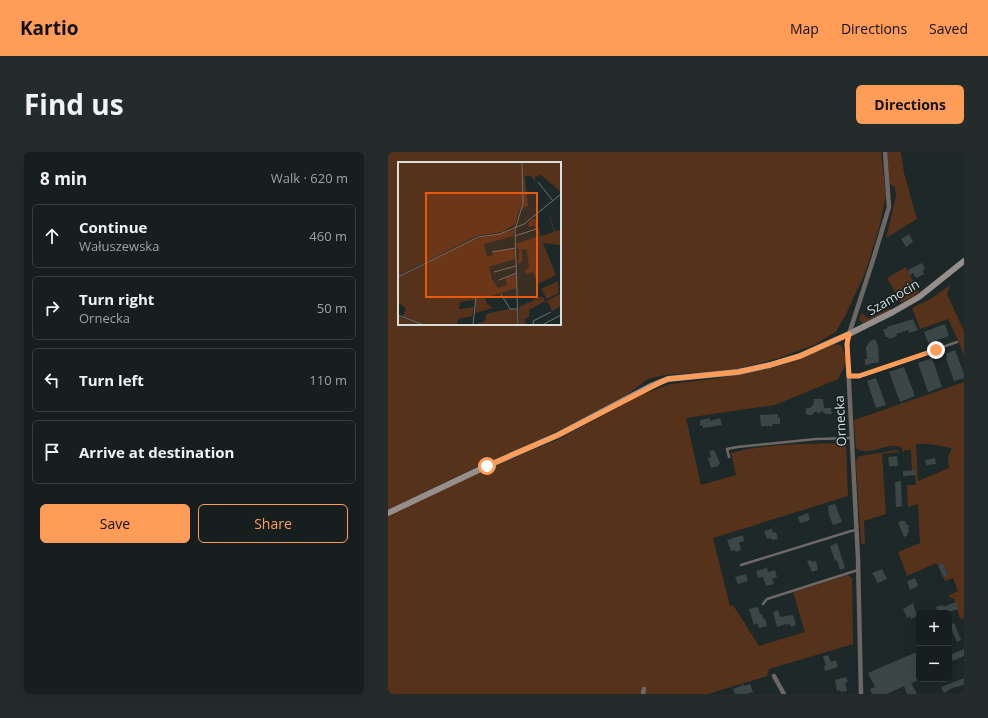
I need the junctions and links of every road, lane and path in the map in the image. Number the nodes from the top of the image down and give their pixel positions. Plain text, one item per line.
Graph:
1 (885, 152) edge
2 (964, 261) edge
3 (849, 334) junction
4 (957, 342) dead end
5 (849, 376) junction
6 (852, 438) junction
7 (729, 457) dead end
8 (388, 513) edge
9 (857, 530) junction
10 (741, 565) dead end
11 (858, 570) junction
12 (763, 604) dead end
13 (774, 676) dead end
14 (784, 694) edge
15 (861, 694) edge

1 - 3 street, Ornecka
2 - 3 street, Szamocin
3 - 5 street, Ornecka
3 - 8 street, Szamocin
4 - 5 lane
5 - 6 street, Ornecka
6 - 7 lane
6 - 9 street, Ornecka
9 - 10 lane
9 - 11 street, Ornecka
11 - 12 lane
11 - 15 street, Ornecka
13 - 14 street

